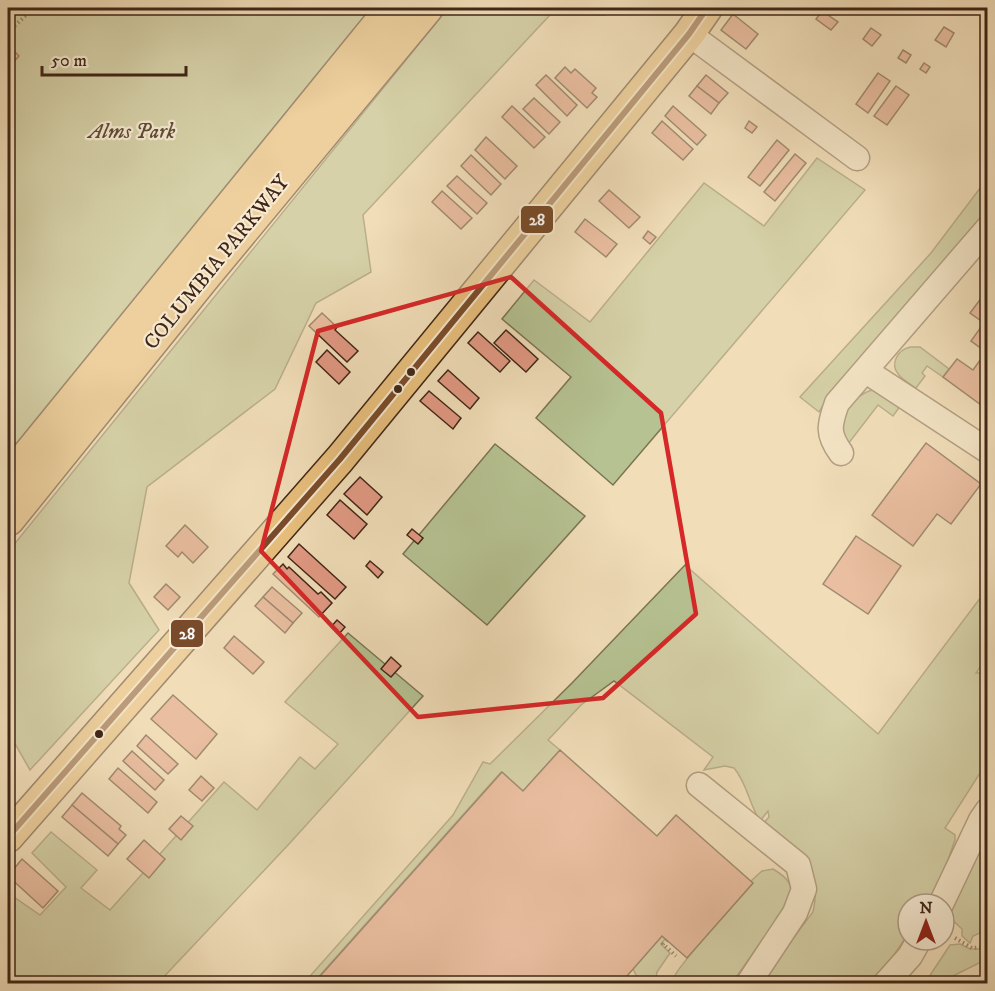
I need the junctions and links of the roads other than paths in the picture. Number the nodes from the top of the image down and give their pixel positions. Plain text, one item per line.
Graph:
1 (393, 8) edge
2 (426, 8) edge
3 (707, 8) edge
4 (689, 34) junction
5 (856, 158) dead end
6 (987, 228) edge
7 (866, 371) junction
8 (987, 451) edge
9 (841, 453) dead end
10 (8, 481) edge
11 (8, 519) edge
12 (699, 785) dead end
13 (987, 810) edge
14 (8, 837) edge
15 (947, 892) edge
16 (912, 952) edge
17 (748, 984) edge
18 (885, 984) edge

1 - 10 highway, COLUMBIA PARKWAY
2 - 11 highway, COLUMBIA PARKWAY
3 - 4 main road
4 - 5 street
4 - 14 main road
6 - 7 street
7 - 8 street
7 - 9 street
12 - 17 street
13 - 15 street
16 - 18 street

